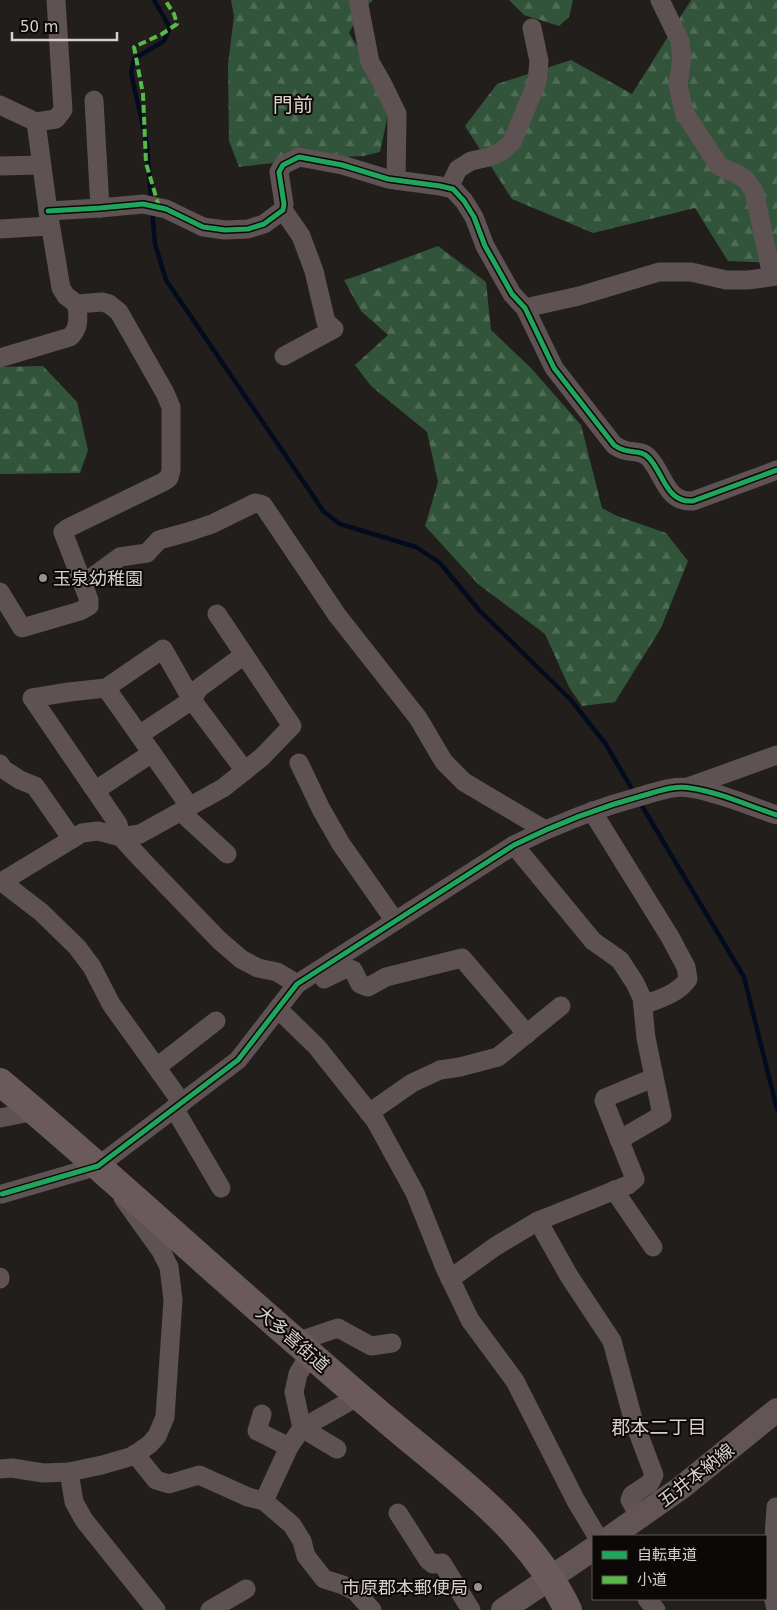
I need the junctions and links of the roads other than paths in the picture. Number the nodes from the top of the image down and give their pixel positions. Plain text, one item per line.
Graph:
1 (56, 0) edge
2 (358, 0) edge
3 (660, 0) edge
4 (532, 28) dead end
5 (94, 100) dead end
6 (0, 105) edge
7 (36, 122) junction
8 (42, 165) junction
9 (0, 166) edge
10 (396, 180) junction
11 (449, 188) junction
12 (100, 208) junction
13 (284, 210) junction
14 (49, 218) junction
15 (0, 230) edge
16 (774, 276) edge
17 (77, 304) junction
18 (525, 308) junction
19 (284, 356) dead end
20 (0, 358) edge
21 (777, 470) edge
22 (83, 584) junction
23 (0, 592) edge
24 (217, 614) dead end
25 (244, 655) junction
26 (106, 688) junction
27 (192, 700) junction
28 (139, 735) junction
29 (152, 753) junction
30 (777, 755) edge
31 (299, 763) dead end
32 (0, 764) edge
33 (245, 771) junction
34 (688, 787) junction
35 (96, 790) junction
36 (186, 810) junction
37 (592, 811) junction
38 (777, 815) edge
39 (545, 830) junction
40 (121, 837) junction
41 (72, 839) junction
42 (514, 845) junction
43 (227, 854) dead end
44 (1, 882) edge
45 (395, 921) junction
46 (297, 984) junction
47 (642, 1005) junction
48 (561, 1006) dead end
49 (279, 1010) junction
50 (216, 1021) dead end
51 (527, 1034) junction
52 (157, 1067) junction
53 (653, 1078) junction
54 (0, 1082) edge
55 (178, 1105) junction
56 (36, 1111) junction
57 (369, 1113) junction
58 (0, 1118) edge
59 (619, 1140) junction
60 (106, 1173) junction
61 (221, 1188) dead end
62 (614, 1190) junction
63 (1, 1193) edge
64 (538, 1221) junction
65 (653, 1247) dead end
66 (450, 1279) junction
67 (392, 1343) dead end
68 (303, 1348) junction
69 (359, 1396) junction
70 (777, 1410) edge
71 (262, 1414) dead end
72 (302, 1428) junction
73 (289, 1447) junction
74 (337, 1449) dead end
75 (135, 1454) junction
76 (0, 1469) edge
77 (69, 1472) junction
78 (264, 1501) junction
79 (776, 1508) edge
80 (398, 1513) dead end
81 (640, 1517) junction
82 (611, 1535) edge
83 (592, 1550) edge
84 (551, 1578) junction
85 (246, 1589) dead end
86 (648, 1600) edge
87 (155, 1610) edge
88 (210, 1610) edge
89 (372, 1610) edge
90 (471, 1610) edge
91 (503, 1610) edge
92 (568, 1610) edge
93 (656, 1610) edge
94 (776, 1610) edge

1 - 7 street
2 - 10 street
3 - 16 street
4 - 11 street
5 - 12 street
6 - 7 street
7 - 8 street
8 - 9 street
8 - 14 street
10 - 11 street
10 - 13 street
11 - 18 street
12 - 13 street
12 - 14 street
13 - 19 street
14 - 15 street
14 - 17 street
16 - 18 street
17 - 20 street
17 - 22 street
18 - 21 street
22 - 23 street
22 - 39 street
24 - 25 street
25 - 27 street
25 - 33 street
26 - 27 street
26 - 28 street
26 - 35 street
27 - 28 street
27 - 33 street
28 - 29 street
29 - 35 street
29 - 36 street
30 - 34 street
31 - 45 street
32 - 41 street
33 - 36 street
34 - 37 street
34 - 38 street
35 - 40 street
36 - 40 street
36 - 43 street
37 - 39 street
37 - 47 street
39 - 42 street
40 - 41 street
40 - 46 street
41 - 44 street
42 - 45 street
42 - 47 street
44 - 52 street
45 - 46 street
46 - 49 street
47 - 53 street
48 - 51 street
49 - 51 street
49 - 55 street
49 - 57 street
50 - 52 street
51 - 57 street
52 - 55 street
53 - 59 street
53 - 59 street
54 - 56 highway, 大多喜街道
55 - 60 street
55 - 61 street
56 - 58 street
56 - 60 highway, 大多喜街道
57 - 66 street
59 - 62 street
60 - 63 street
60 - 68 highway, 大多喜街道
60 - 75 street
62 - 64 street
62 - 65 street
64 - 66 street
64 - 81 street
66 - 82 street
67 - 68 street
68 - 69 highway, 大多喜街道
68 - 72 street
69 - 72 street
69 - 84 highway, 大多喜街道
70 - 81 main road, 五井本納線
71 - 73 street
72 - 73 street
72 - 74 street
73 - 78 street
75 - 77 street
75 - 78 street
76 - 77 street
77 - 87 street
78 - 89 street
79 - 94 street
80 - 90 street
81 - 82 main road, 五井本納線
83 - 84 main road
84 - 91 main road
84 - 92 highway, 大多喜街道
85 - 88 street
86 - 93 street

